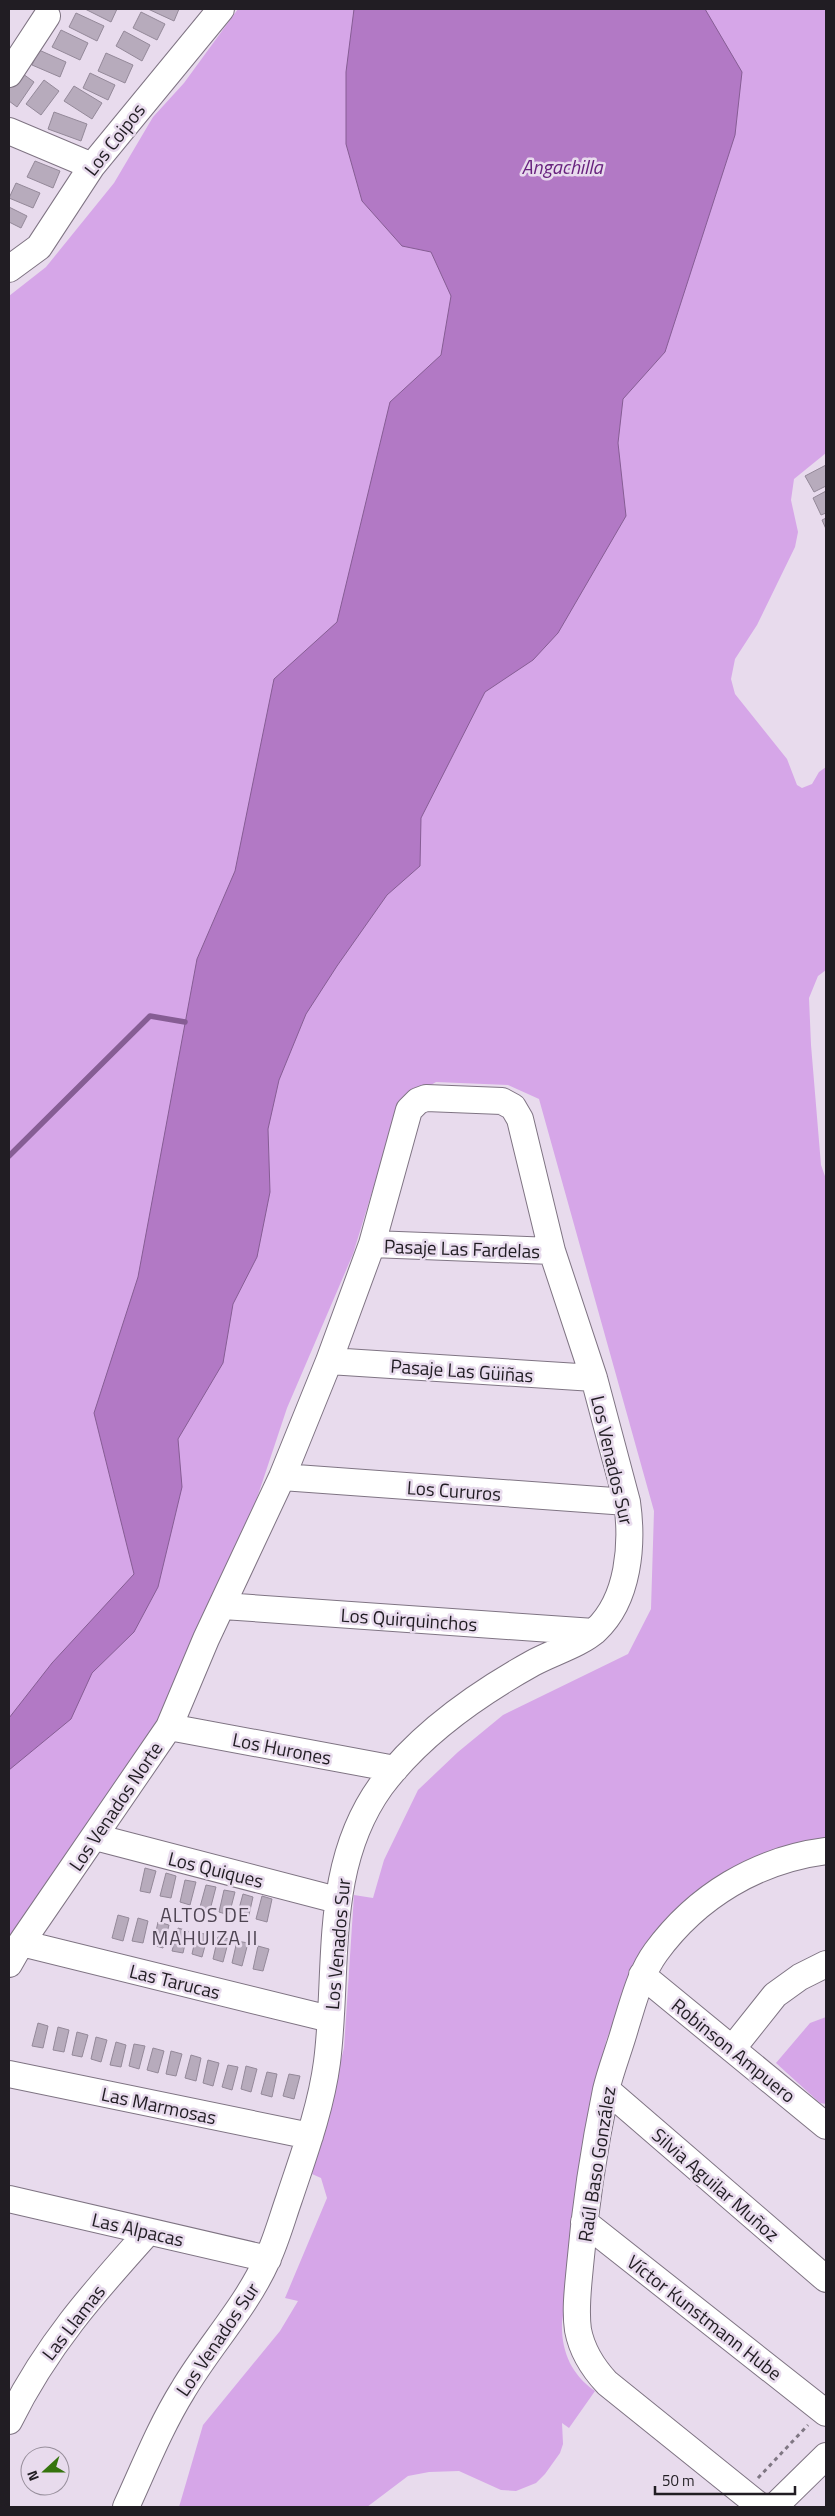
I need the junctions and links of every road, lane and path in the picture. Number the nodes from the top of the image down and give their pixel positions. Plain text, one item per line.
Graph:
1 (221, 9) edge
2 (47, 16) dead end
3 (9, 74) edge
4 (9, 131) edge
5 (92, 166) junction
6 (9, 269) edge
7 (372, 1244) junction
8 (552, 1251) junction
9 (329, 1362) junction
10 (594, 1378) junction
11 (282, 1478) junction
12 (627, 1502) junction
13 (223, 1606) junction
14 (594, 1632) junction
15 (206, 1639) joint
16 (169, 1727) junction
17 (395, 1769) junction
18 (95, 1837) junction
19 (826, 1851) edge
20 (337, 1900) junction
21 (15, 1953) edge
22 (826, 1964) edge
23 (642, 1975) junction
24 (330, 2019) junction
25 (732, 2049) junction
26 (9, 2074) edge
27 (606, 2090) junction
28 (826, 2126) edge
29 (310, 2136) junction
30 (9, 2199) edge
31 (584, 2222) junction
32 (148, 2232) junction
33 (268, 2260) junction
34 (826, 2279) edge
35 (825, 2412) edge
36 (9, 2421) edge
37 (826, 2456) edge
38 (753, 2501) edge
39 (126, 2507) edge
40 (774, 2507) edge

1 - 5 street, Los Coipos
2 - 3 street
4 - 5 street
5 - 6 street, Los Coipos
7 - 8 street, Pasaje Las Fardelas
7 - 8 street, Los Venados Sur
7 - 9 street, Los Venados Sur
8 - 10 street, Los Venados Sur
9 - 10 street, Pasaje Las Güiñas
9 - 11 street, Los Venados Sur
10 - 12 street, Los Venados Sur
11 - 12 street, Los Cururos
11 - 13 street, Los Venados Sur
12 - 14 street, Los Venados Sur
13 - 14 street, Los Quirquinchos
13 - 15 street, Los Venados Sur
14 - 17 street, Los Venados Sur
15 - 16 street, Los Venados Norte
16 - 17 street, Los Hurones
16 - 18 street, Los Venados Norte
17 - 20 street, Los Venados Sur
18 - 20 street, Los Quiques
18 - 21 street, Los Venados Norte
19 - 23 street, Raúl Baso González
20 - 24 street, Los Venados Sur
21 - 24 street, Las Tarucas
22 - 25 street
23 - 25 street, Robinson Ampuero
23 - 27 street, Raúl Baso González
24 - 29 street, Los Venados Sur
25 - 28 street, Robinson Ampuero
26 - 29 street, Las Marmosas
27 - 31 street, Raúl Baso González
27 - 34 street, Silvia Aguilar Muñoz
29 - 33 street, Los Venados Sur
30 - 32 street, Las Alpacas
31 - 35 street, Víctor Kunstmann Hube
31 - 38 street, Raúl Baso González
32 - 33 street, Las Alpacas
32 - 36 street, Las Llamas
33 - 39 street, Los Venados Sur
35 - 38 path
37 - 40 street

